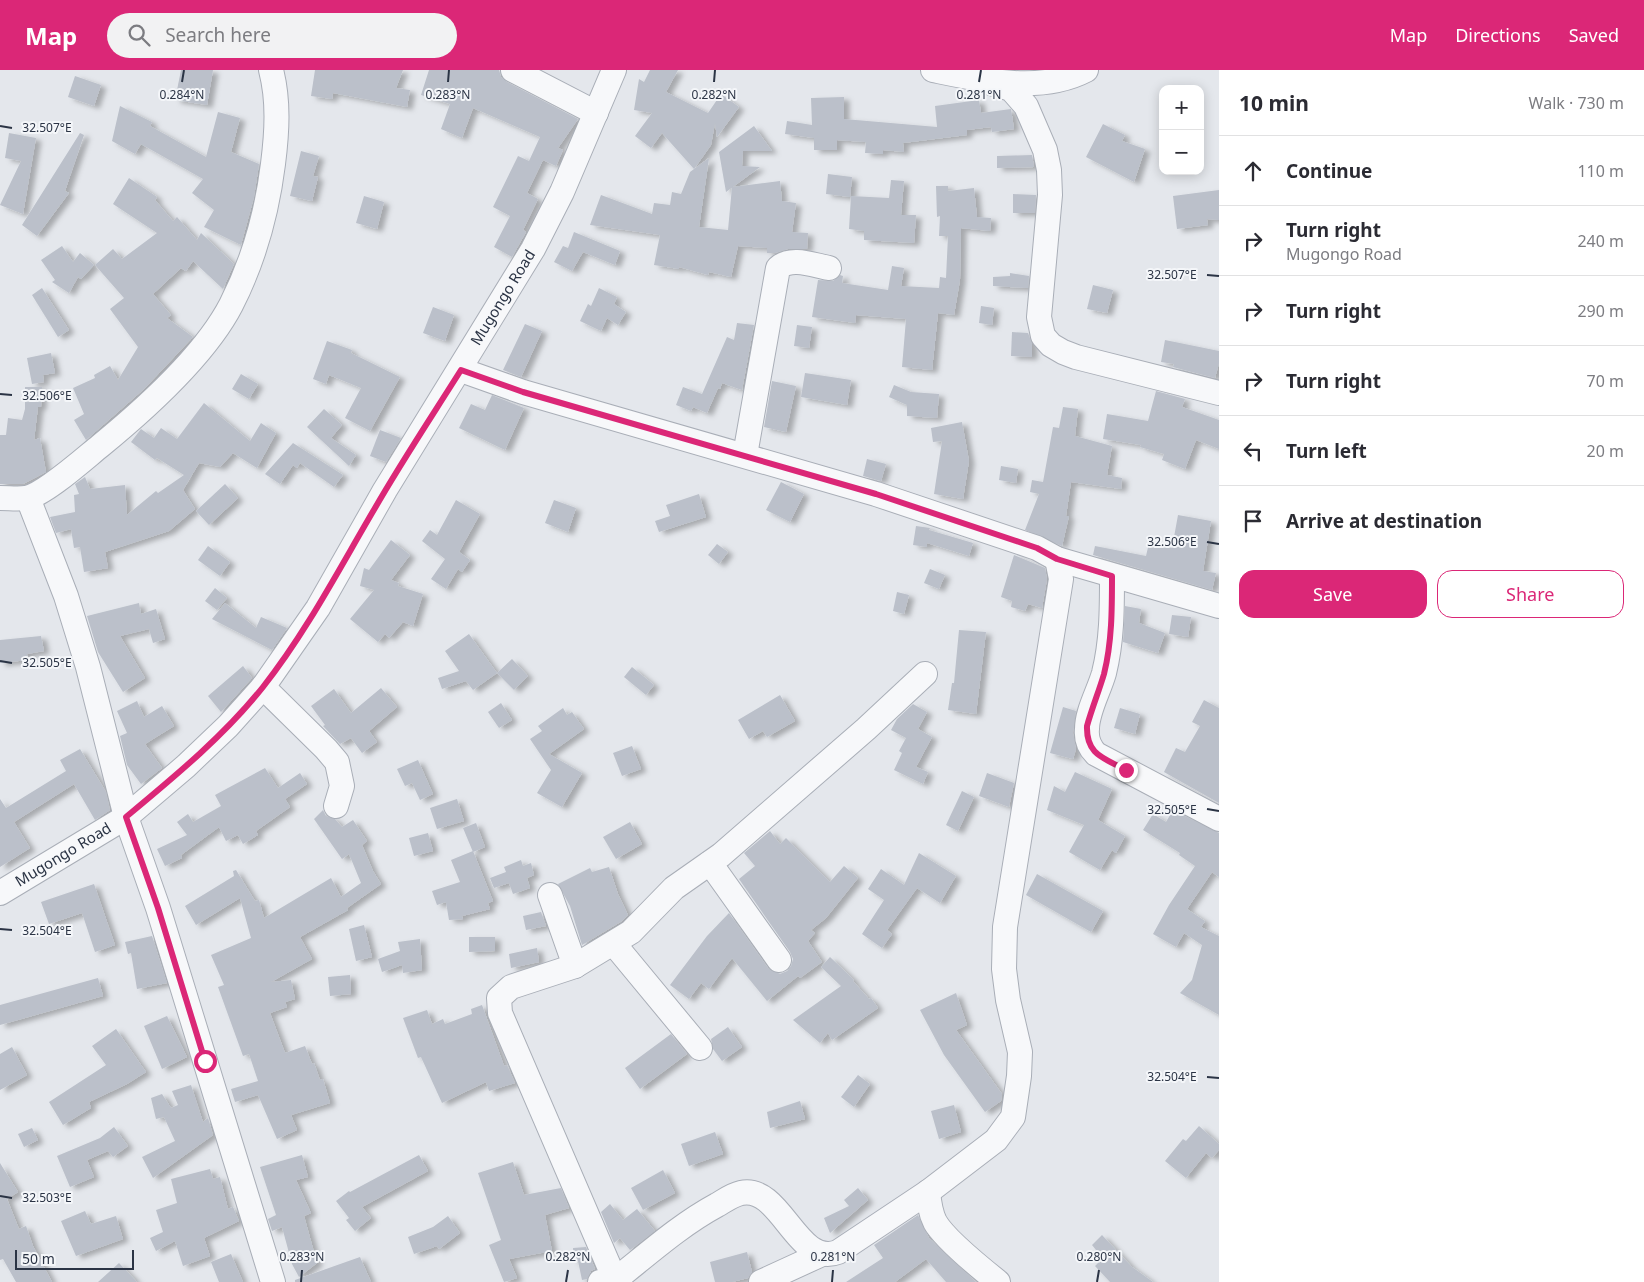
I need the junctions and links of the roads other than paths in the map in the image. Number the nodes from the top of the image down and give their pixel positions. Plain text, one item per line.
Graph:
1 (271, 70) edge
2 (513, 70) edge
3 (614, 70) edge
4 (933, 70) edge
5 (1086, 70) edge
6 (984, 81) junction
7 (596, 113) junction
8 (829, 268) dead end
9 (461, 370) junction
10 (1219, 393) edge
11 (745, 454) junction
12 (0, 498) edge
13 (28, 498) junction
14 (1057, 559) junction
15 (1112, 576) junction
16 (1219, 606) edge
17 (925, 674) dead end
18 (263, 687) junction
19 (336, 806) dead end
20 (126, 817) junction
21 (1219, 819) edge
22 (710, 863) junction
23 (0, 894) edge
24 (550, 895) dead end
25 (614, 944) junction
26 (779, 960) dead end
27 (575, 966) junction
28 (700, 1048) dead end
29 (928, 1192) junction
30 (822, 1254) junction
31 (608, 1281) edge
32 (273, 1282) edge
33 (761, 1282) edge
34 (998, 1282) edge

1 - 13 street
2 - 7 street
3 - 7 street, Mugongo Road
4 - 6 street
5 - 6 street
6 - 10 street
7 - 9 street, Mugongo Road
8 - 11 street
9 - 11 street
9 - 18 street, Mugongo Road
11 - 14 street
12 - 13 street
13 - 20 street
14 - 15 street
14 - 29 street
15 - 16 street
15 - 21 street
17 - 22 street
18 - 19 street
18 - 20 street, Mugongo Road
20 - 23 street, Mugongo Road
20 - 32 street
22 - 25 street
22 - 26 street
24 - 27 street
25 - 27 street
25 - 28 street
27 - 31 street
29 - 30 street
29 - 34 street
30 - 31 street
30 - 33 street

